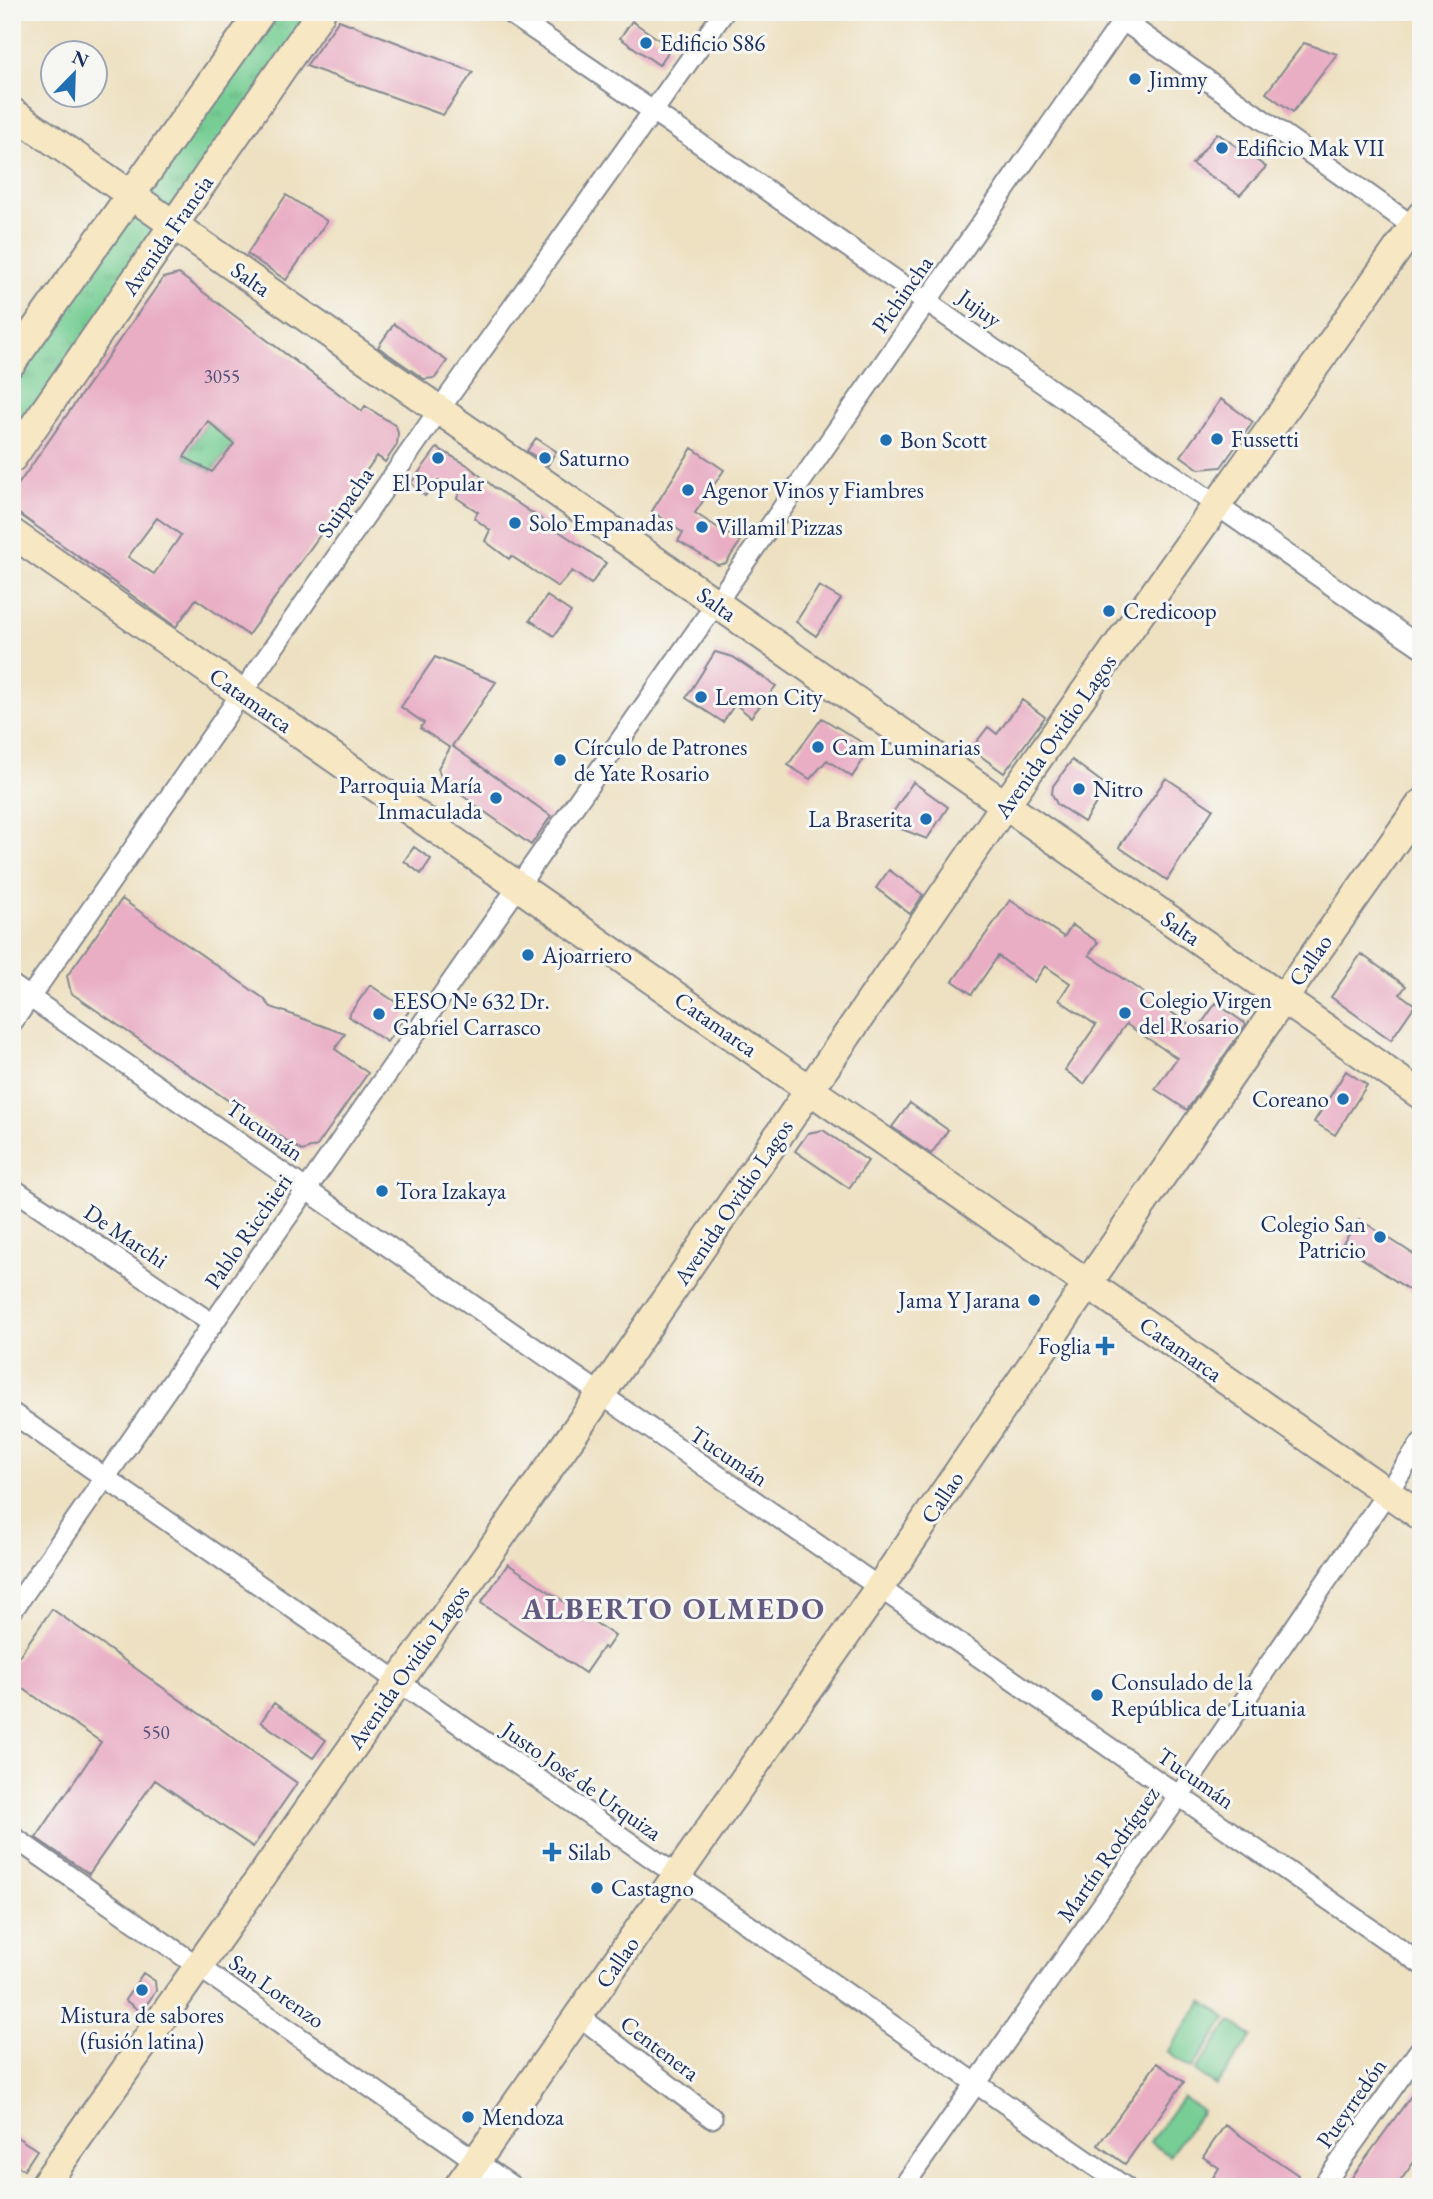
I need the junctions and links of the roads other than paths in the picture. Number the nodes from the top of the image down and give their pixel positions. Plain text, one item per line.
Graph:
1 (261, 12) edge
2 (321, 12) edge
3 (508, 12) edge
4 (724, 12) edge
5 (1121, 15) edge
6 (654, 111) junction
7 (12, 112) edge
8 (129, 194) junction
9 (174, 225) junction
10 (1418, 225) edge
11 (927, 301) junction
12 (12, 362) edge
13 (439, 410) junction
14 (12, 458) edge
15 (1217, 508) junction
16 (12, 533) edge
17 (716, 603) junction
18 (1421, 647) edge
19 (242, 693) junction
20 (1421, 804) edge
21 (1005, 805) junction
22 (519, 886) junction
23 (12, 985) edge
24 (30, 997) junction
25 (1283, 999) junction
26 (12, 1023) edge
27 (810, 1090) junction
28 (1421, 1095) edge
29 (12, 1188) edge
30 (307, 1189) junction
31 (1088, 1284) junction
32 (213, 1324) junction
33 (599, 1397) junction
34 (12, 1413) edge
35 (1421, 1443) edge
36 (105, 1478) junction
37 (1387, 1492) junction
38 (1421, 1516) edge
39 (879, 1588) junction
40 (12, 1611) edge
41 (396, 1682) junction
42 (1179, 1796) junction
43 (12, 1836) edge
44 (677, 1877) junction
45 (1421, 1964) edge
46 (198, 1966) junction
47 (579, 2016) junction
48 (1421, 2048) edge
49 (975, 2083) junction
50 (712, 2118) dead end
51 (476, 2161) junction
52 (43, 2187) edge
53 (458, 2187) edge
54 (513, 2187) edge
55 (903, 2187) edge
56 (1125, 2187) edge
57 (1322, 2187) edge

1 - 8 main road
2 - 9 main road, Avenida Francia
3 - 6 street, Jujuy
4 - 6 street, Suipacha
5 - 10 street
5 - 11 street, Pichincha
6 - 11 street, Jujuy
6 - 13 street, Suipacha
7 - 8 main road, Salta
8 - 9 main road, Salta
8 - 12 main road
9 - 13 main road, Salta
9 - 14 main road, Avenida Francia
10 - 15 main road, Avenida Ovidio Lagos
11 - 15 street, Jujuy
11 - 17 street, Pichincha
13 - 17 main road, Salta
13 - 19 street, Suipacha
15 - 18 street, Jujuy
15 - 21 main road, Avenida Ovidio Lagos
16 - 19 main road, Catamarca
17 - 21 main road, Salta
17 - 22 street, Pablo Ricchieri
19 - 22 main road, Catamarca
19 - 24 street, Suipacha
20 - 25 main road, Callao
21 - 25 main road, Salta
21 - 27 main road, Avenida Ovidio Lagos
22 - 27 main road, Catamarca
22 - 30 street, Pablo Ricchieri
23 - 24 street, Tucumán
24 - 26 street, Suipacha
24 - 30 street, Tucumán
25 - 28 main road, Salta
25 - 31 main road, Callao
27 - 31 main road, Catamarca
27 - 33 main road, Avenida Ovidio Lagos
29 - 32 street, De Marchi
30 - 32 street, Pablo Ricchieri
30 - 33 street, Tucumán
31 - 37 main road, Catamarca
31 - 39 main road, Callao
32 - 36 street, Pablo Ricchieri
33 - 39 street, Tucumán
33 - 41 main road, Avenida Ovidio Lagos
34 - 36 street, Justo José de Urquiza
35 - 37 street, Martín Rodríguez
36 - 40 street, Pablo Ricchieri
36 - 41 street, Justo José de Urquiza
37 - 38 main road, Catamarca
37 - 42 street, Martín Rodríguez
39 - 42 street, Tucumán
39 - 44 main road, Callao
41 - 44 street, Justo José de Urquiza
41 - 46 main road, Avenida Ovidio Lagos
42 - 45 street, Tucumán
42 - 49 street, Martín Rodríguez
43 - 46 street, San Lorenzo
44 - 47 main road, Callao
44 - 49 street, Justo José de Urquiza
46 - 51 street, San Lorenzo
46 - 52 main road, Avenida Ovidio Lagos
47 - 50 street, Centenera
47 - 51 main road, Callao
48 - 57 street, Pueyrredón
49 - 55 street, Martín Rodríguez
49 - 56 street, Justo José de Urquiza
51 - 53 main road, Callao
51 - 54 street, San Lorenzo

